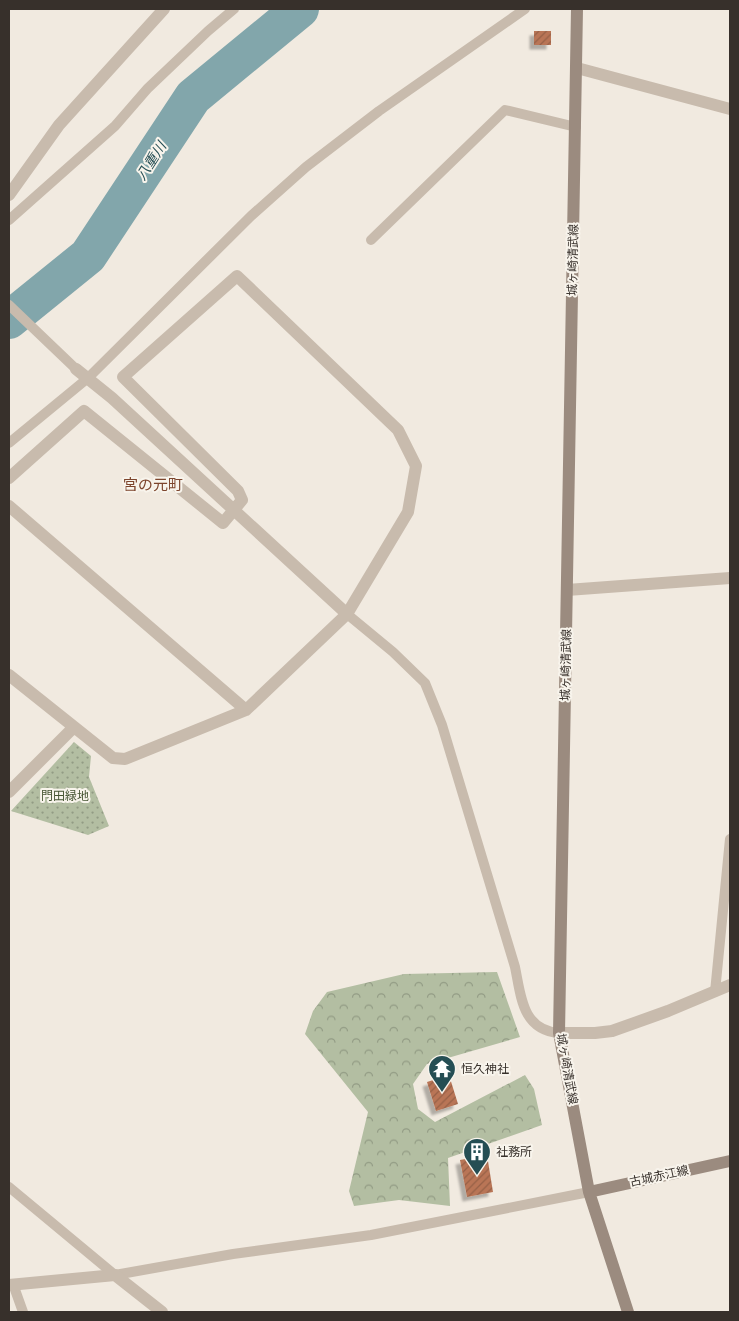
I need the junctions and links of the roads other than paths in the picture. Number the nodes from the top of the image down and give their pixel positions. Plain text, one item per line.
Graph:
1 (164, 9) edge
2 (234, 9) edge
3 (525, 9) edge
4 (577, 9) edge
5 (576, 68) junction
6 (730, 110) edge
7 (576, 127) junction
8 (9, 195) edge
9 (9, 220) edge
10 (371, 240) dead end
11 (9, 305) edge
12 (76, 369) joint
13 (88, 378) junction
14 (9, 443) edge
15 (9, 478) edge
16 (9, 506) edge
17 (235, 510) junction
18 (730, 578) edge
19 (568, 590) junction
20 (347, 614) junction
21 (9, 675) edge
22 (246, 710) junction
23 (74, 727) junction
24 (9, 792) edge
25 (730, 839) edge
26 (730, 985) edge
27 (715, 992) junction
28 (559, 1033) junction
29 (730, 1161) edge
30 (9, 1187) edge
31 (589, 1192) junction
32 (115, 1275) junction
33 (11, 1284) edge
34 (23, 1312) edge
35 (162, 1312) edge
36 (628, 1312) edge

1 - 8 street
2 - 9 lane
3 - 13 lane
4 - 5 main road, 城ヶ崎清武線
5 - 6 street
5 - 7 main road, 城ヶ崎清武線
7 - 10 lane
7 - 19 main road, 城ヶ崎清武線
11 - 12 lane
12 - 13 street
13 - 14 lane
13 - 17 street
15 - 17 street
16 - 22 street
17 - 20 street
17 - 20 street
18 - 19 street
19 - 28 main road, 城ヶ崎清武線
20 - 22 street
20 - 28 lane
21 - 23 street
22 - 23 street
23 - 24 street
25 - 27 lane
26 - 27 street
27 - 28 street
28 - 31 main road, 城ヶ崎清武線
29 - 31 main road, 古城赤江線
30 - 32 lane
31 - 32 lane
31 - 36 main road, 城ヶ崎清武線
32 - 33 street
32 - 35 street
33 - 34 lane

